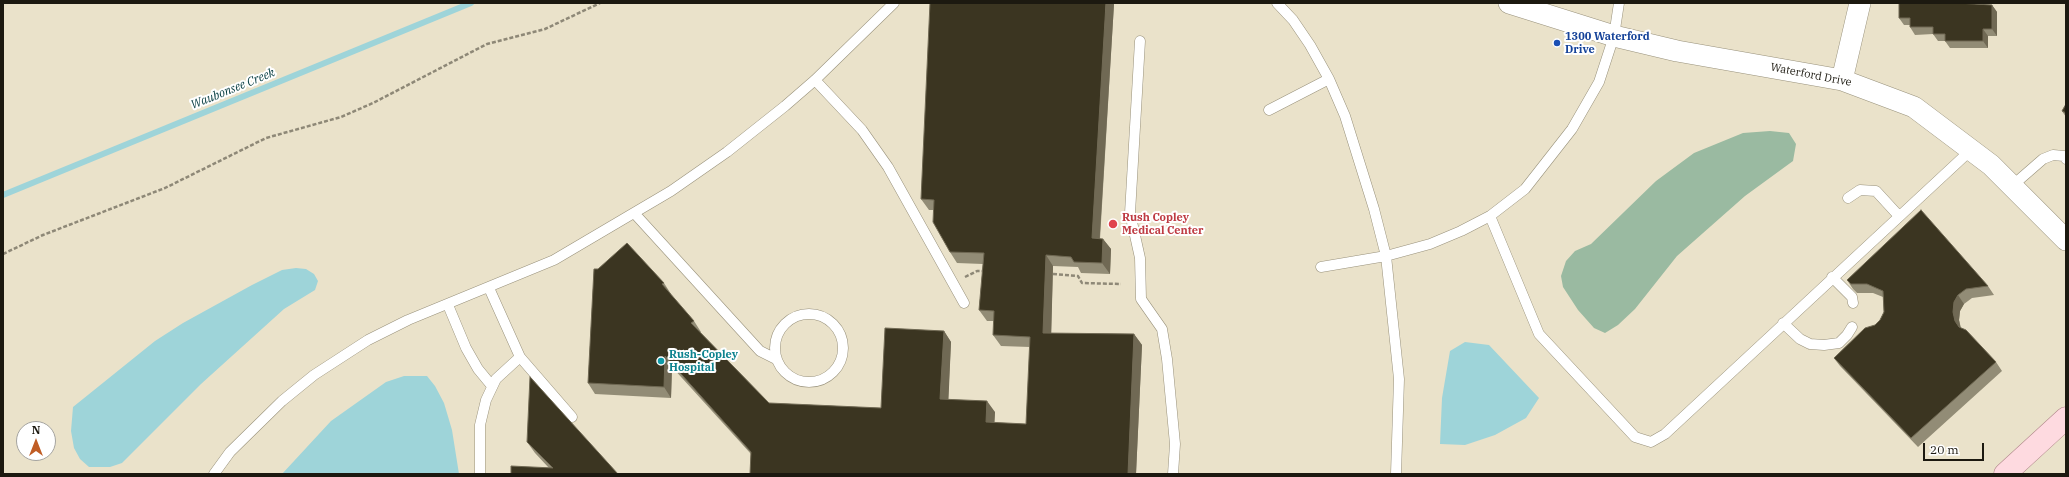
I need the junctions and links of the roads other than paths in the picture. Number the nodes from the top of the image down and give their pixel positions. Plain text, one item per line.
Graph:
1 (894, 3) edge
2 (1277, 3) edge
3 (1508, 3) edge
4 (1619, 3) edge
5 (1860, 3) edge
6 (1614, 36) junction
7 (1140, 41) dead end
8 (1329, 79) junction
9 (815, 80) junction
10 (1842, 80) junction
11 (1269, 110) dead end
12 (1972, 149) junction
13 (2066, 159) edge
14 (2012, 186) junction
15 (1848, 198) dead end
16 (635, 214) junction
17 (1898, 215) junction
18 (1490, 216) junction
19 (2066, 240) edge
20 (1386, 256) junction
21 (1321, 267) dead end
22 (1832, 277) junction
23 (489, 288) junction
24 (964, 303) dead end
25 (1853, 303) dead end
26 (448, 305) junction
27 (1783, 323) junction
28 (1852, 326) dead end
29 (520, 357) junction
30 (776, 359) junction
31 (492, 386) junction
32 (572, 417) dead end
33 (2066, 418) edge
34 (214, 474) edge
35 (480, 474) edge
36 (1173, 474) edge
37 (1396, 474) edge
38 (2005, 474) edge

1 - 9 lane
2 - 8 lane
3 - 6 street, Waterford Drive
4 - 6 lane
5 - 10 street
6 - 10 street, Waterford Drive
6 - 18 lane
7 - 36 lane
8 - 11 lane
8 - 20 lane
9 - 16 lane
9 - 24 lane
10 - 12 street, Waterford Drive
12 - 14 street, Waterford Drive
12 - 17 lane
13 - 14 lane
14 - 19 street, Waterford Drive
15 - 17 lane
16 - 23 lane
16 - 30 lane
17 - 22 lane
18 - 20 lane
18 - 27 lane
20 - 21 lane
20 - 37 lane
22 - 25 lane
22 - 27 lane
23 - 26 lane
23 - 29 lane
26 - 31 lane
26 - 34 lane
27 - 28 lane
29 - 31 lane
29 - 32 lane
30 - 30 lane
31 - 35 lane
33 - 38 main road

